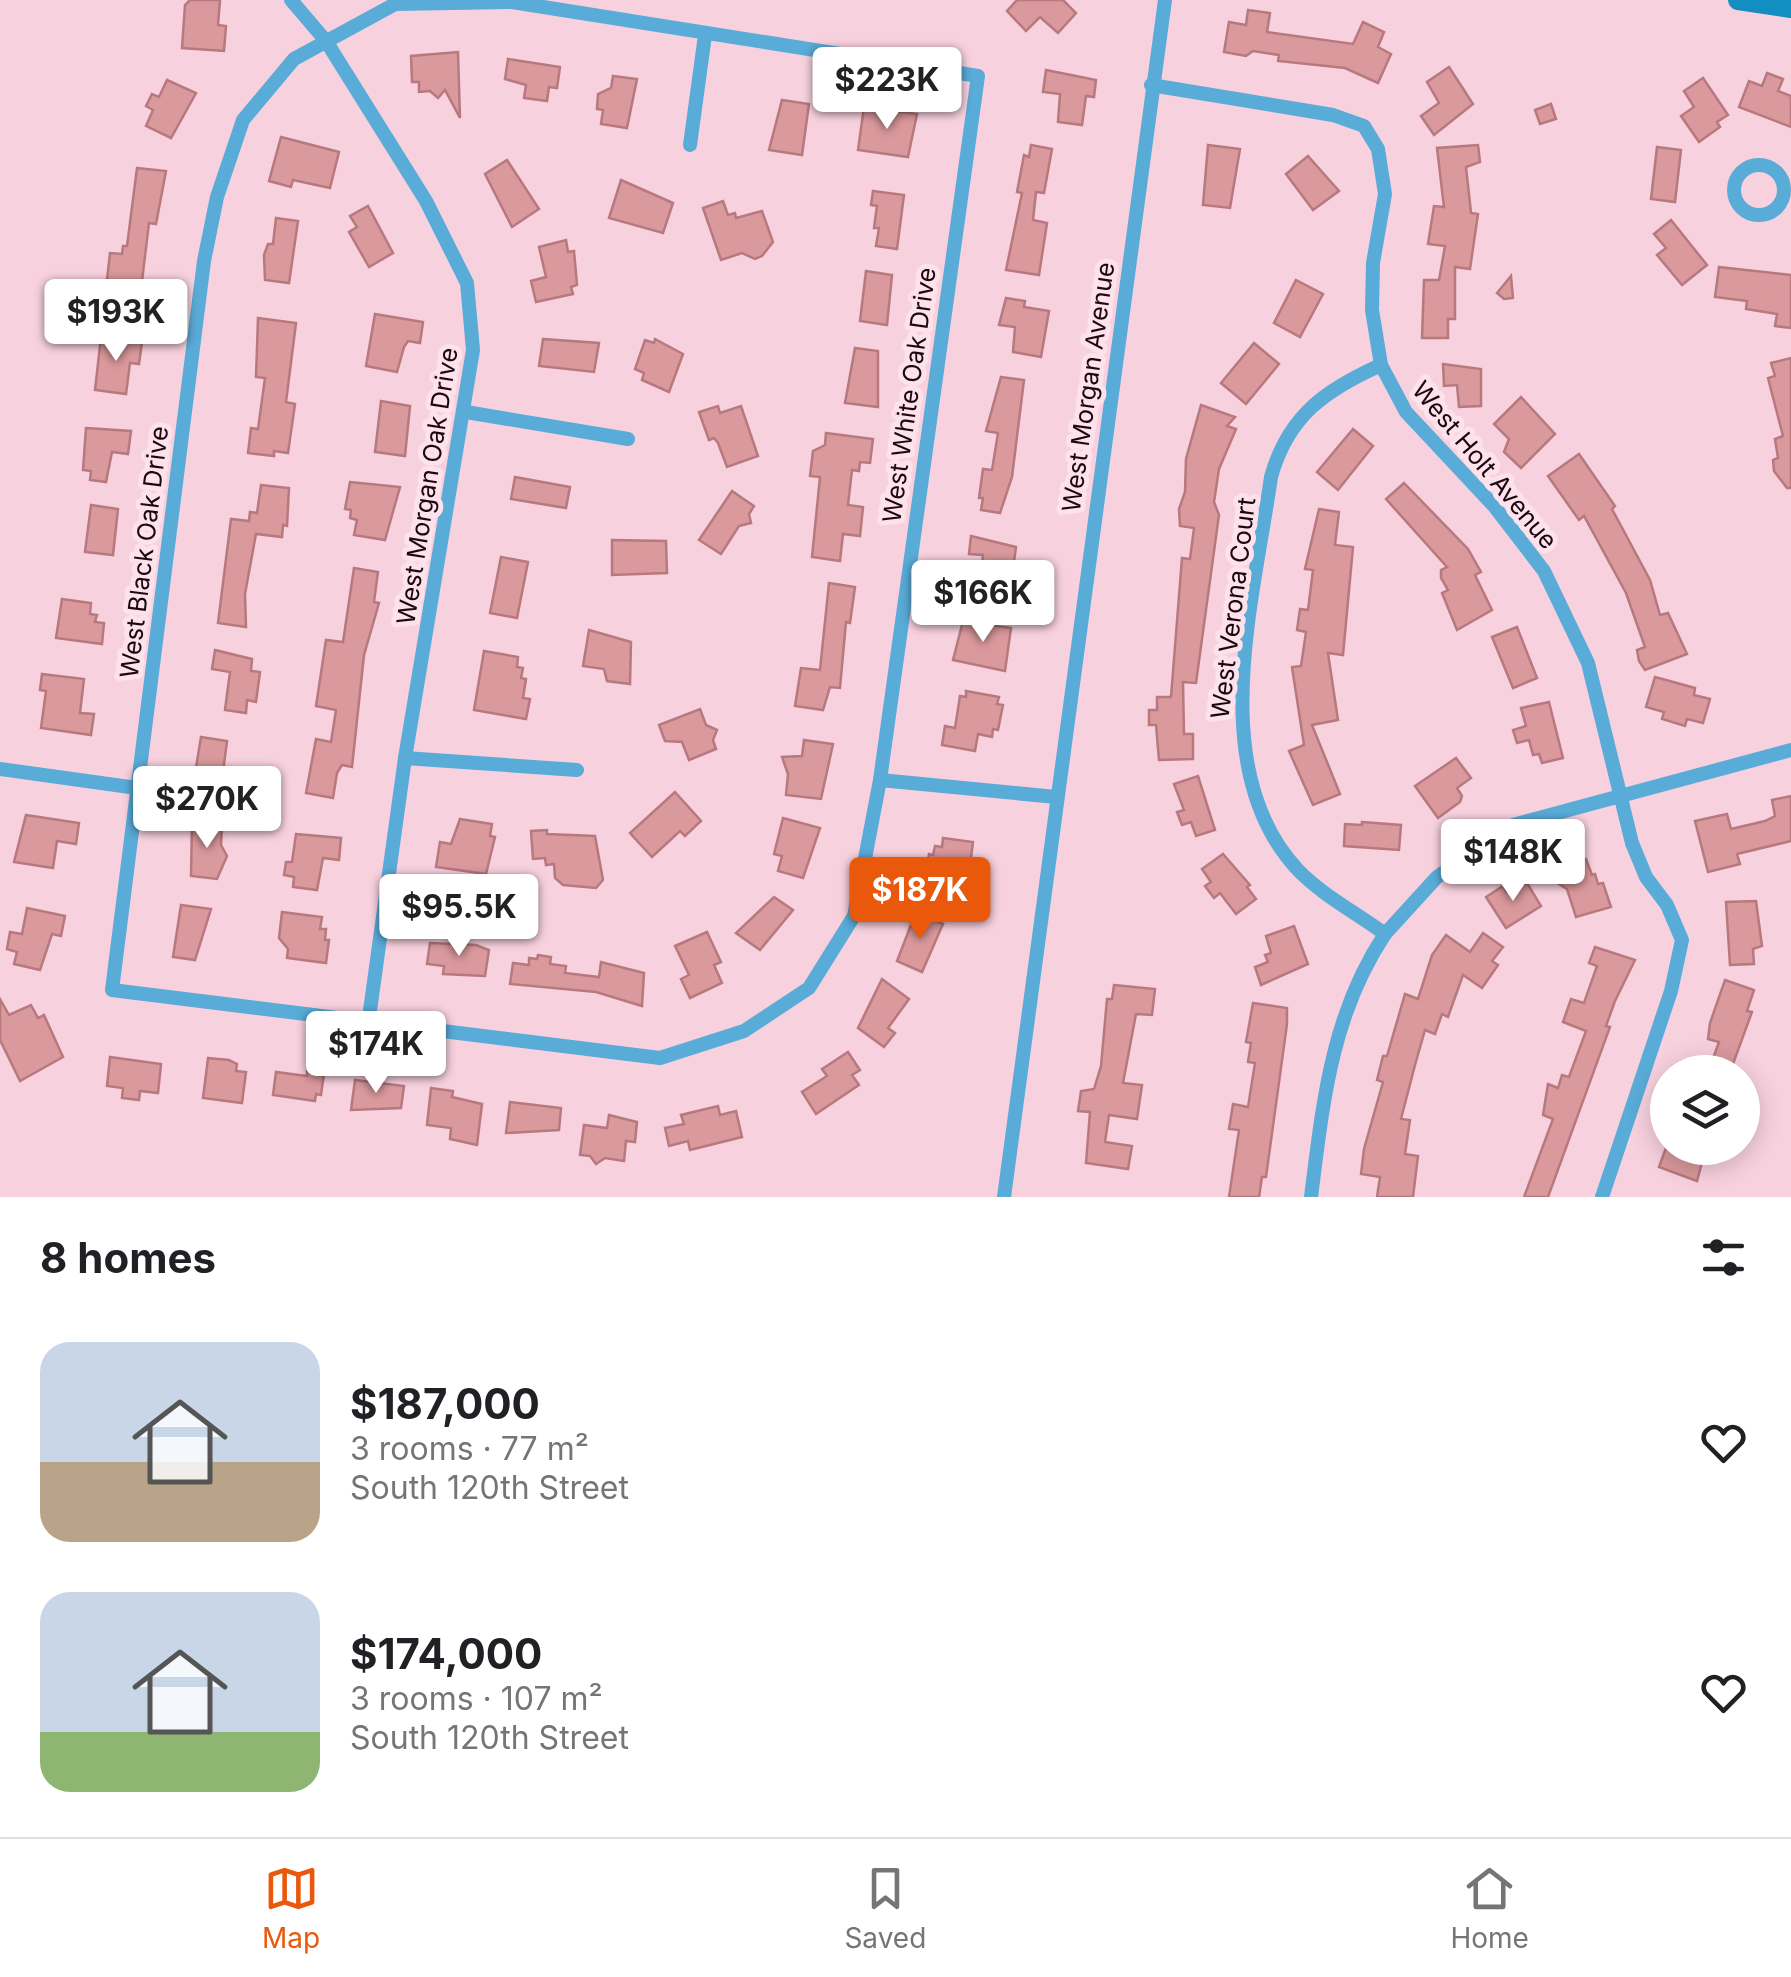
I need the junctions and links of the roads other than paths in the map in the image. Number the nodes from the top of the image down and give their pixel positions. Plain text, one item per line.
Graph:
1 (291, 0) edge
2 (1165, 0) edge
3 (1738, 0) edge
4 (1791, 8) edge
5 (705, 35) junction
6 (326, 41) junction
7 (978, 76) joint
8 (1151, 85) junction
9 (690, 145) dead end
10 (1381, 365) junction
11 (466, 412) junction
12 (628, 439) dead end
13 (1791, 750) edge
14 (405, 758) junction
15 (0, 770) edge
16 (577, 770) dead end
17 (880, 780) junction
18 (137, 788) junction
19 (1621, 793) junction
20 (1056, 797) junction
21 (1386, 934) junction
22 (112, 990) joint
23 (368, 1025) junction
24 (1004, 1197) edge
25 (1311, 1197) edge
26 (1602, 1197) edge

1 - 6 street, West Morgan Oak Drive
2 - 8 street, West Morgan Avenue
3 - 4 street
5 - 6 street, West Black Oak Drive
5 - 7 street, West Black Oak Drive
5 - 9 street
6 - 11 street, West Morgan Oak Drive
6 - 18 street, West Black Oak Drive
7 - 17 street, West White Oak Drive
8 - 10 street, West Holt Avenue
8 - 20 street, West Morgan Avenue
10 - 19 street, West Holt Avenue
10 - 21 street, West Verona Court
11 - 12 street
11 - 14 street, West Morgan Oak Drive
13 - 19 street
14 - 16 street
14 - 23 street, West Morgan Oak Drive
15 - 18 street
17 - 20 street
17 - 23 street, West White Oak Drive
18 - 22 street, West Black Oak Drive
19 - 21 street
19 - 26 street, West Holt Avenue
20 - 24 street, West Morgan Avenue
21 - 25 street
22 - 23 street, West White Oak Drive

